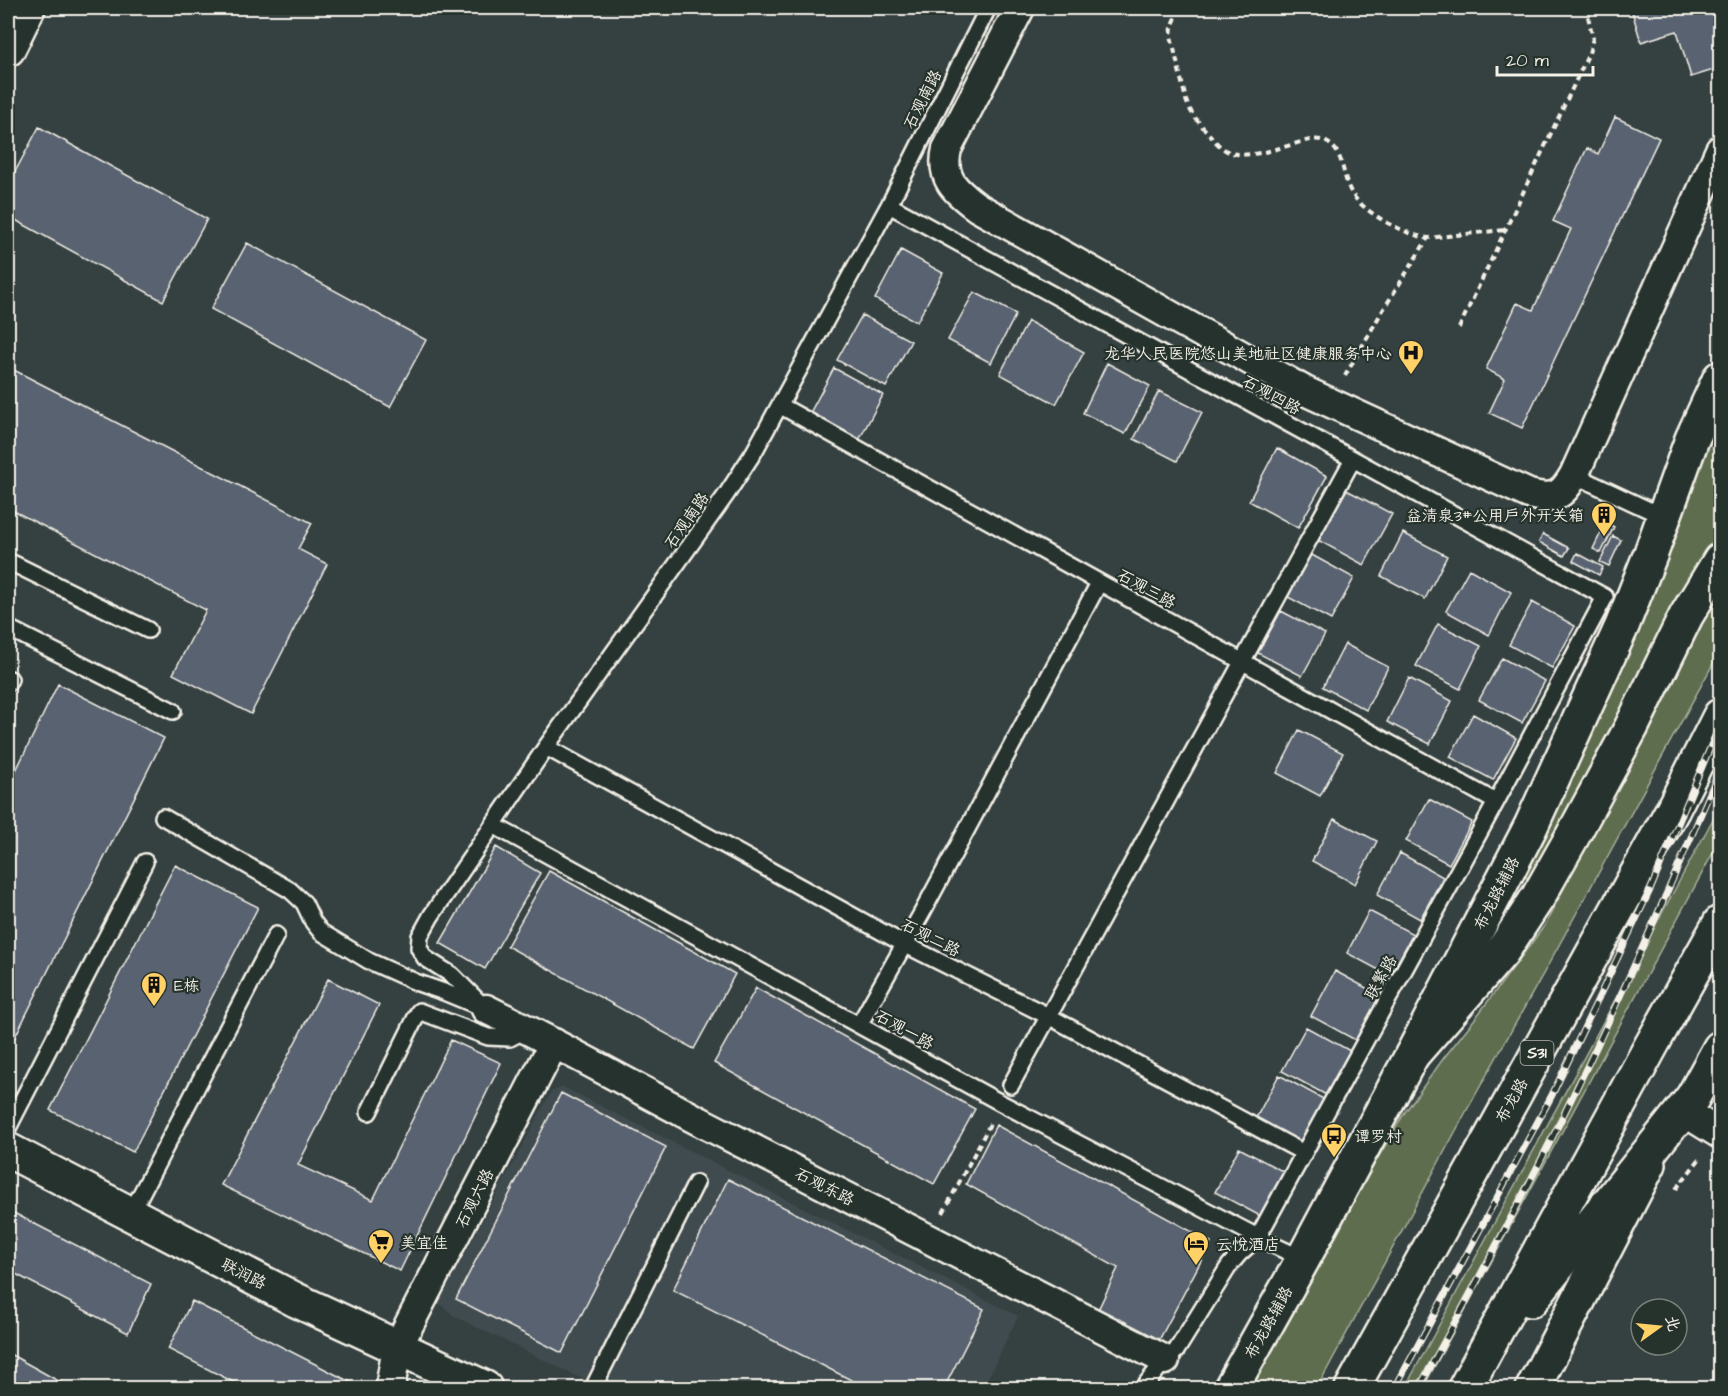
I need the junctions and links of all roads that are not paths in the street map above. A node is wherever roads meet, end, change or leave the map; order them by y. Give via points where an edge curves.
1 (28, 8) edge
2 (988, 8) edge
3 (1020, 8) edge
4 (8, 49) edge
5 (1720, 150) edge
6 (889, 205) junction
7 (1720, 378) edge
8 (781, 406) junction
9 (1353, 459) junction
10 (1574, 475) junction
11 (1664, 518) junction
12 (1720, 560) edge
13 (8, 561) edge
14 (1100, 583) junction
15 (1605, 597) joint
16 (8, 628) edge
17 (148, 630) dead end
18 (1243, 661) junction
19 (173, 711) dead end
20 (1720, 716) edge
21 (546, 747) junction
22 (1496, 802) junction
23 (163, 817) dead end
24 (493, 825) junction
25 (145, 862) dead end
26 (1720, 923) edge
27 (276, 935) dead end
28 (904, 944) junction
29 (486, 1009) junction
30 (1050, 1017) junction
31 (859, 1025) junction
32 (527, 1029) junction
33 (554, 1043) junction
34 (1720, 1048) edge
35 (1412, 1055) junction
36 (1011, 1085) dead end
37 (1688, 1104) junction
38 (369, 1112) dead end
39 (8, 1128) edge
40 (1720, 1134) edge
41 (8, 1150) edge
42 (1304, 1153) junction
43 (696, 1183) dead end
44 (130, 1215) junction
45 (1258, 1237) junction
46 (1303, 1259) junction
47 (398, 1348) junction
48 (1165, 1360) junction
49 (1471, 1379) edge
50 (390, 1389) edge
51 (484, 1389) edge
52 (593, 1389) edge
53 (1143, 1389) edge
54 (1231, 1389) edge
55 (1352, 1389) edge
56 (1533, 1389) edge

1 - 4 main road
2 - 6 lane, 石观南路
3 - 10 street via 947,149 946,175 966,199 1328,403 1529,494 1554,497 1565,490
5 - 10 street
6 - 8 lane, 石观南路
6 - 9 lane, 石观四路
7 - 11 main road, 布龙路辅路 via 1692,439
8 - 14 lane, 石观三路
8 - 21 lane, 石观南路 via 726,495
9 - 15 lane, 石观四路
9 - 18 lane
10 - 11 lane
11 - 35 main road, 布龙路辅路 via 1622,626 1531,826
12 - 35 main road via 1686,616 1631,728 1538,897 1502,952
13 - 17 lane
14 - 18 lane, 石观三路
14 - 28 lane
15 - 22 lane, 联繁路
16 - 19 lane
18 - 22 lane, 石观三路
18 - 30 lane
20 - 55 main road, 布龙路 / S31
21 - 24 lane, 石观南路
21 - 28 lane, 石观二路
22 - 42 lane, 联繁路
23 - 29 lane via 290,890 321,932 369,961
24 - 29 lane, 石观南路 via 431,916 420,936 419,948 425,958 452,975
24 - 31 lane, 石观一路
25 - 39 lane
26 - 49 main road
27 - 44 lane
28 - 30 lane, 石观二路
28 - 31 lane
29 - 32 street, 石观东路
30 - 36 lane
30 - 42 lane, 石观二路
31 - 45 lane, 石观一路
32 - 33 street, 石观东路
32 - 38 lane via 510,1038 488,1037 418,1011
33 - 47 street, 石观六路
33 - 48 street, 石观东路
34 - 37 main road
35 - 46 main road, 布龙路辅路
37 - 40 street
37 - 49 main road
37 - 56 main road via 1651,1160
41 - 44 main road, 联润路
42 - 45 lane, 联繁路
43 - 52 lane
44 - 47 main road, 联润路
45 - 46 lane, 石观一路
45 - 48 lane, 联繁路 via 1229,1266 1176,1351
46 - 54 main road, 布龙路辅路
47 - 50 street, 石观六路
47 - 51 main road, 联润路
48 - 53 lane, 联繁路

